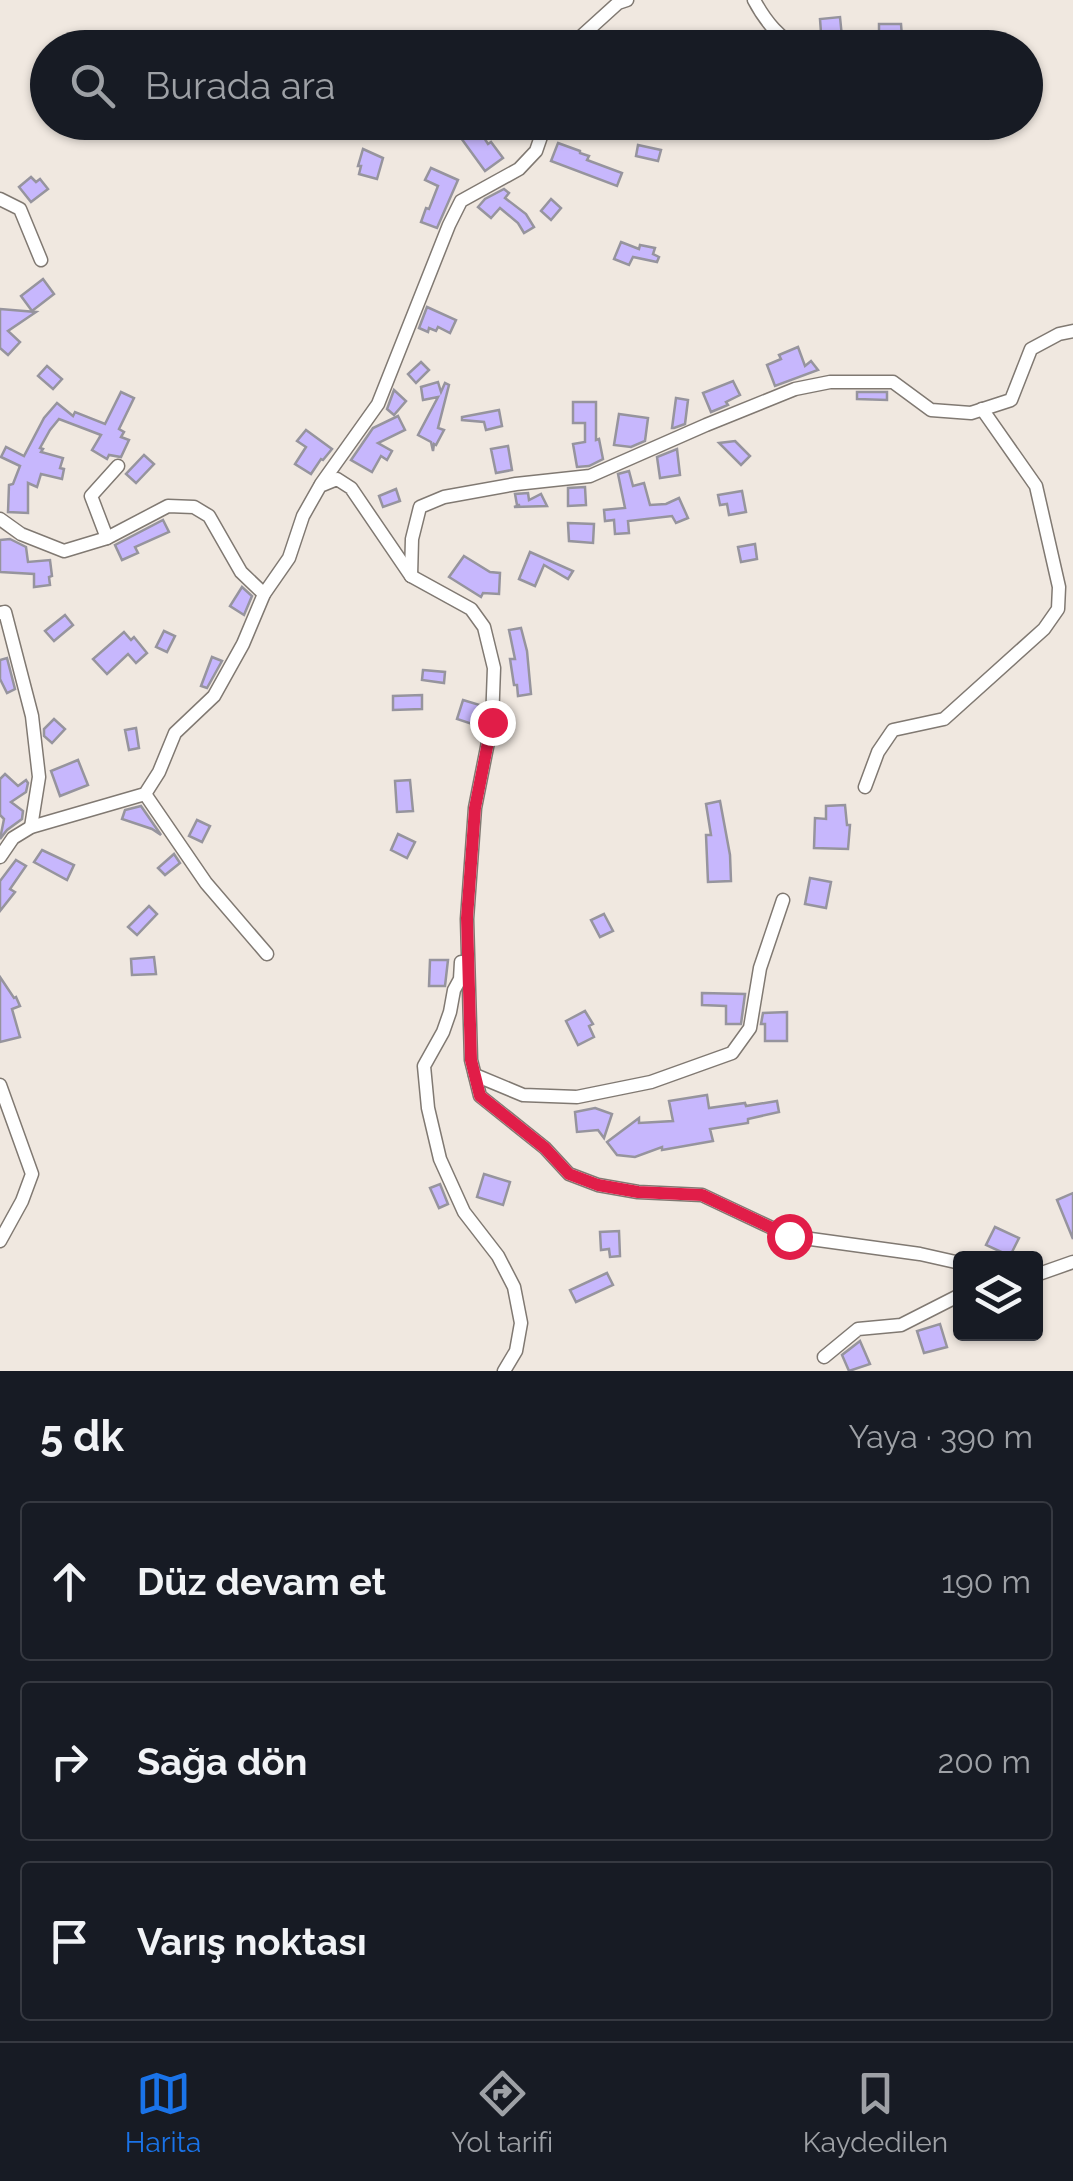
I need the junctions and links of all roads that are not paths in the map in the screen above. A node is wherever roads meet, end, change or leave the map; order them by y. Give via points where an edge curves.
1 (627, 0) edge
2 (754, 0) edge
3 (589, 30) edge
4 (777, 30) edge
5 (540, 140) edge
6 (0, 200) edge
7 (41, 260) dead end
8 (1073, 331) edge
9 (982, 409) junction
10 (118, 466) dead end
11 (320, 486) junction
12 (0, 520) edge
13 (107, 538) junction
14 (411, 576) junction
15 (264, 594) junction
16 (0, 613) edge
17 (865, 788) dead end
18 (146, 794) junction
19 (31, 827) junction
20 (0, 857) edge
21 (782, 900) dead end
22 (467, 920) junction
23 (266, 954) dead end
24 (475, 1075) junction
25 (0, 1085) edge
26 (0, 1240) edge
27 (953, 1261) edge
28 (1073, 1262) edge
29 (1043, 1273) edge
30 (953, 1299) edge
31 (824, 1357) dead end
32 (504, 1371) edge

1 - 3 street
2 - 4 street
5 - 11 street via 519,170 460,201 378,404
6 - 7 street via 20,209
8 - 9 street via 1031,349 1012,400
9 - 14 street via 932,410 893,382 830,382 795,390 590,476 420,507
9 - 17 street via 1036,486 1058,609 1044,630 944,719 893,730
10 - 13 street via 91,496
11 - 14 street via 338,480 351,488
11 - 15 street via 289,558
12 - 13 street via 64,552
13 - 15 street via 168,506 194,507 208,516 241,572
14 - 22 street via 471,609 484,627 494,668
15 - 18 street via 214,696 175,733
16 - 19 street via 6,612 32,716 38,777
18 - 19 street
18 - 23 street via 206,883
19 - 20 street
21 - 24 street via 750,1028 732,1054 651,1082 577,1097 523,1094
22 - 24 street
22 - 32 street via 460,979 424,1066 440,1159 464,1212 514,1287 521,1323
24 - 27 street via 480,1096 569,1174 638,1192 702,1195 789,1236
25 - 26 street via 32,1174
28 - 29 street
30 - 31 street via 901,1325 858,1329

